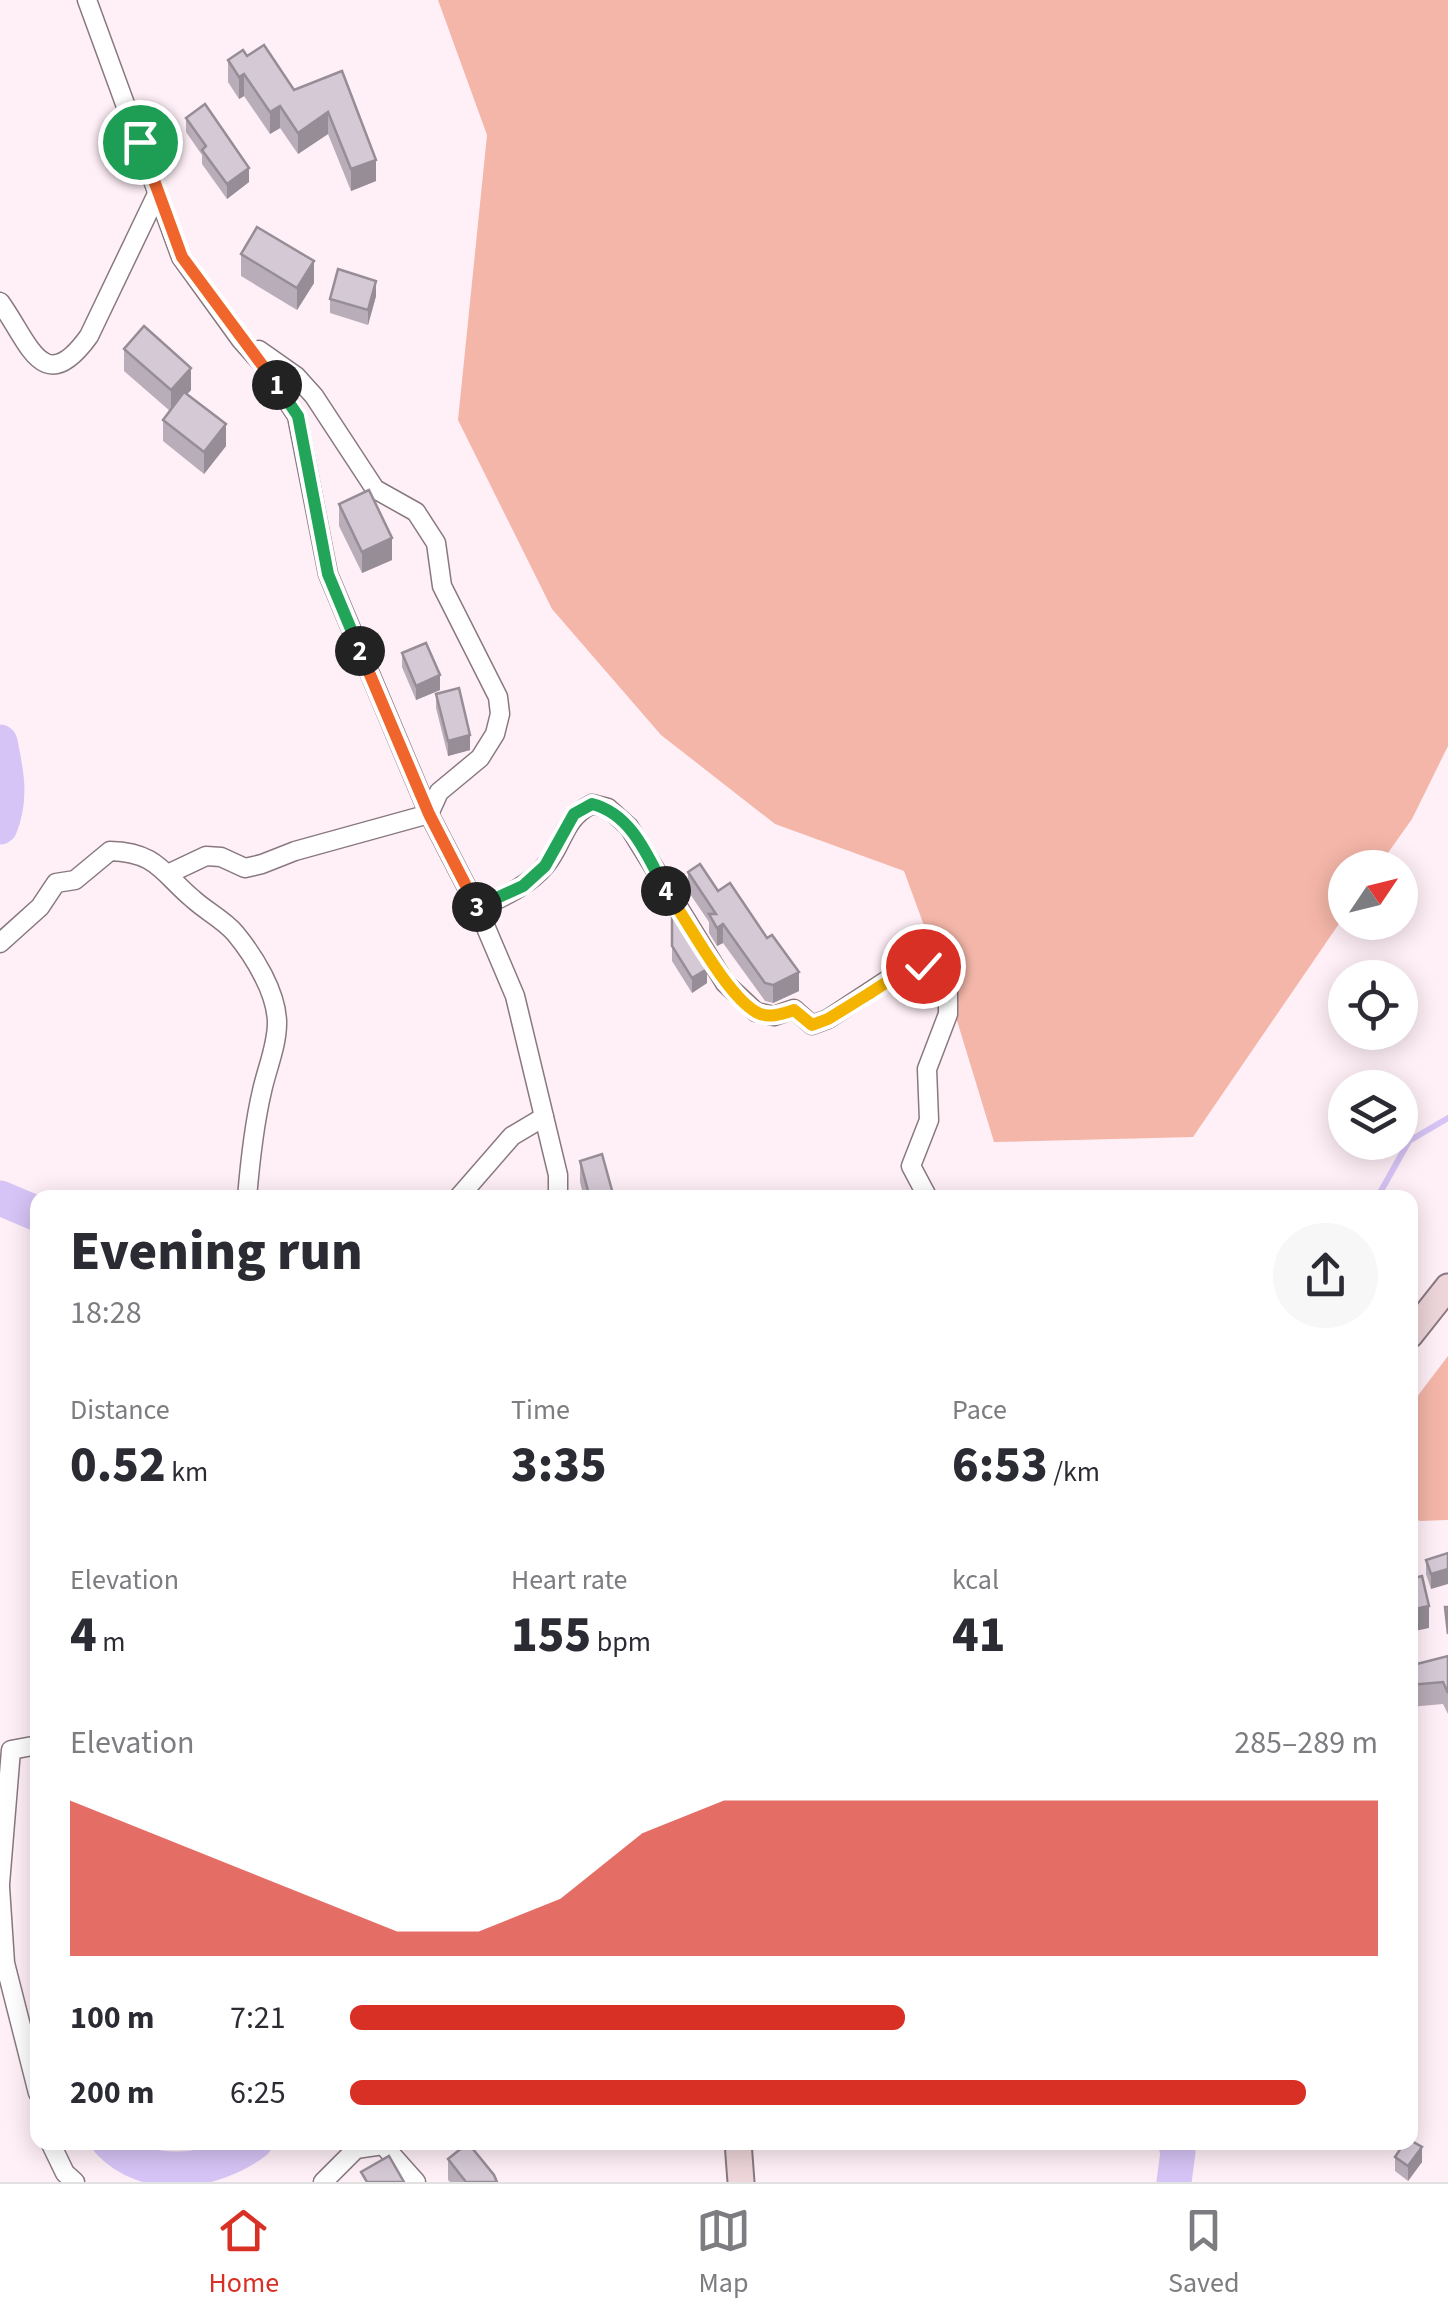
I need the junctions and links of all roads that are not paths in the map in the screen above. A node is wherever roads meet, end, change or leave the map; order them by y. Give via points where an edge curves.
1 (87, 0) edge
2 (157, 194) junction
3 (0, 302) edge
4 (241, 340) junction
5 (429, 814) junction
6 (170, 873) junction
7 (478, 910) junction
8 (0, 943) edge
9 (544, 1117) junction
10 (247, 1190) edge
11 (465, 1190) edge
12 (558, 1190) edge
13 (924, 1190) edge
14 (1448, 1287) edge
15 (1418, 1325) edge
16 (30, 1746) edge
17 (0, 1886) edge
18 (30, 2060) edge
19 (53, 2150) edge
20 (354, 2150) edge
21 (388, 2150) edge
22 (739, 2150) edge
23 (75, 2182) edge
24 (324, 2182) edge
25 (416, 2182) edge
26 (741, 2182) edge

1 - 2 street
2 - 3 street via 89,336 60,366 35,356
2 - 4 street via 182,257
4 - 5 street via 298,416 328,574
4 - 5 street via 314,396 374,489 416,512 436,543 442,586 498,697 495,734 480,758 439,792
5 - 6 street via 262,864 244,868 206,856
5 - 7 street
6 - 8 street via 126,851 110,851 75,880 56,883
6 - 10 street via 233,931 273,999 274,1048
7 - 9 street via 515,996
7 - 13 street via 545,866 574,814 592,804 608,808 629,827 725,982 756,1012 794,1010 812,1025 904,969 923,966 948,992 948,1014 928,1069 929,1120 912,1166
9 - 11 street via 512,1136
9 - 12 street
14 - 15 street
16 - 17 street via 11,1750
17 - 18 street via 6,1963
19 - 23 street
20 - 24 street
21 - 25 street
22 - 26 street

